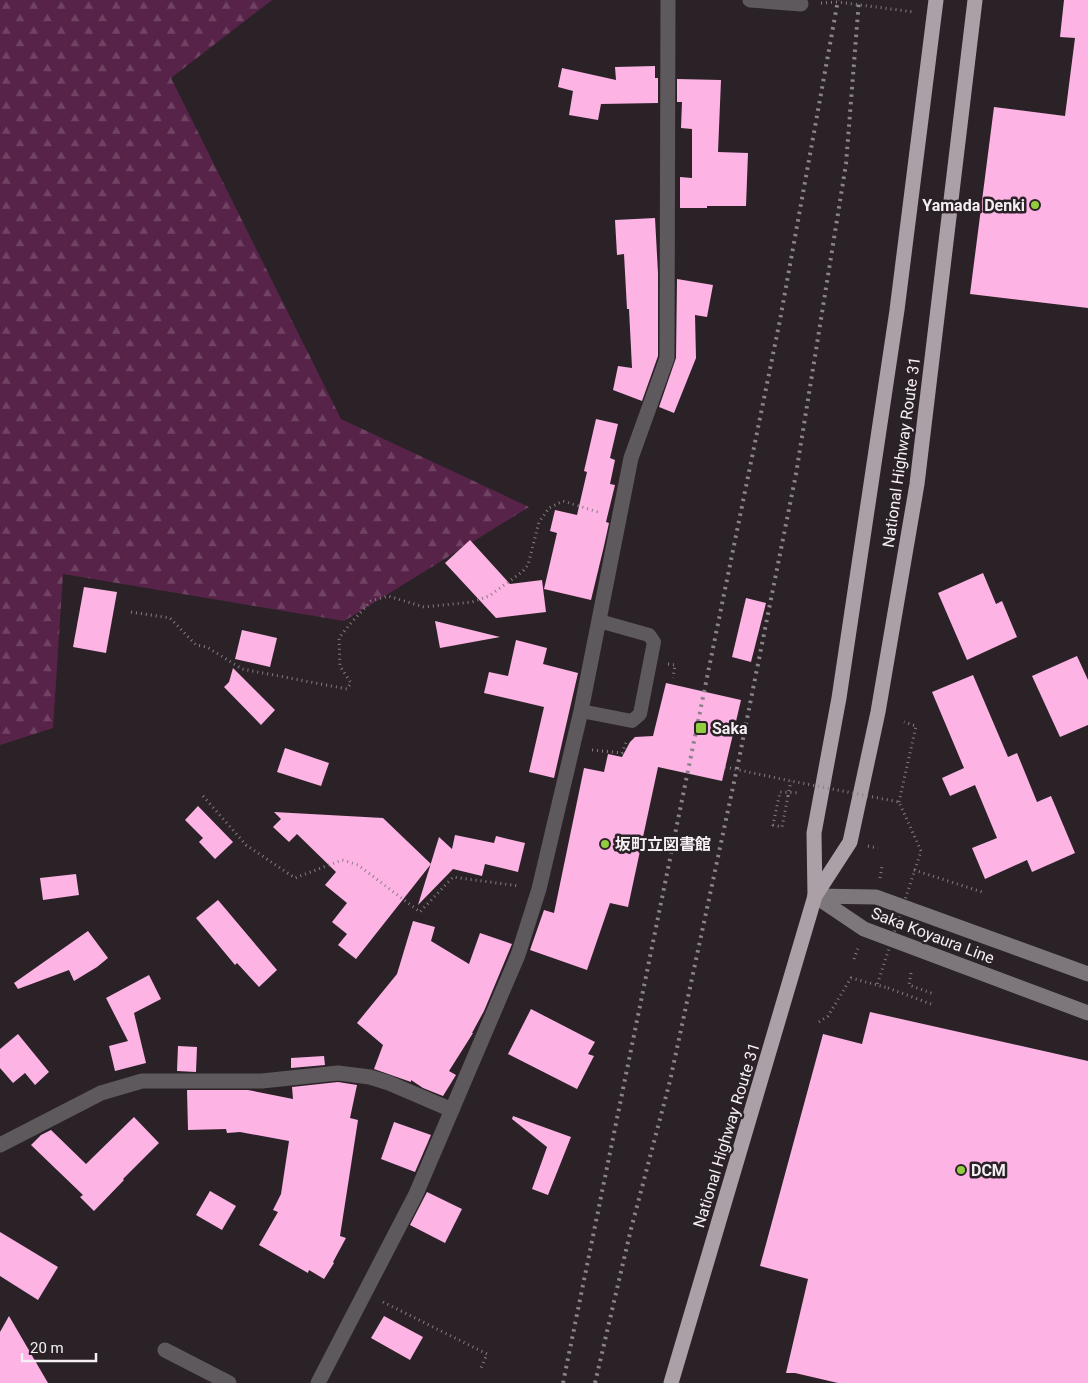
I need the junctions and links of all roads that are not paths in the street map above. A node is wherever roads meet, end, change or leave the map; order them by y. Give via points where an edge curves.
1 (668, 0) edge
2 (750, 0) edge
3 (975, 0) edge
4 (801, 4) road end
5 (935, 7) edge
6 (599, 621) junction
7 (581, 711) junction
8 (815, 896) junction
9 (1088, 974) edge
10 (1088, 1014) edge
11 (452, 1110) junction
12 (0, 1145) edge
13 (165, 1350) dead end
14 (229, 1383) edge
15 (318, 1383) edge
16 (671, 1383) edge

1 - 6 street via 667,358 631,458
2 - 4 street
3 - 8 highway, National Highway Route 31 via 917,484 878,712 850,842
5 - 8 highway, National Highway Route 31 via 896,319 839,698 814,833
6 - 7 street
6 - 7 lane via 649,635 654,642 640,714 632,721
7 - 11 street via 540,889 518,955
8 - 9 main road, Saka Koyaura Line via 876,897
8 - 10 main road, Saka Koyaura Line via 864,928
8 - 16 highway, National Highway Route 31
11 - 12 street via 389,1083 338,1073 262,1081 142,1081 101,1093
11 - 15 street via 416,1194
13 - 14 street

